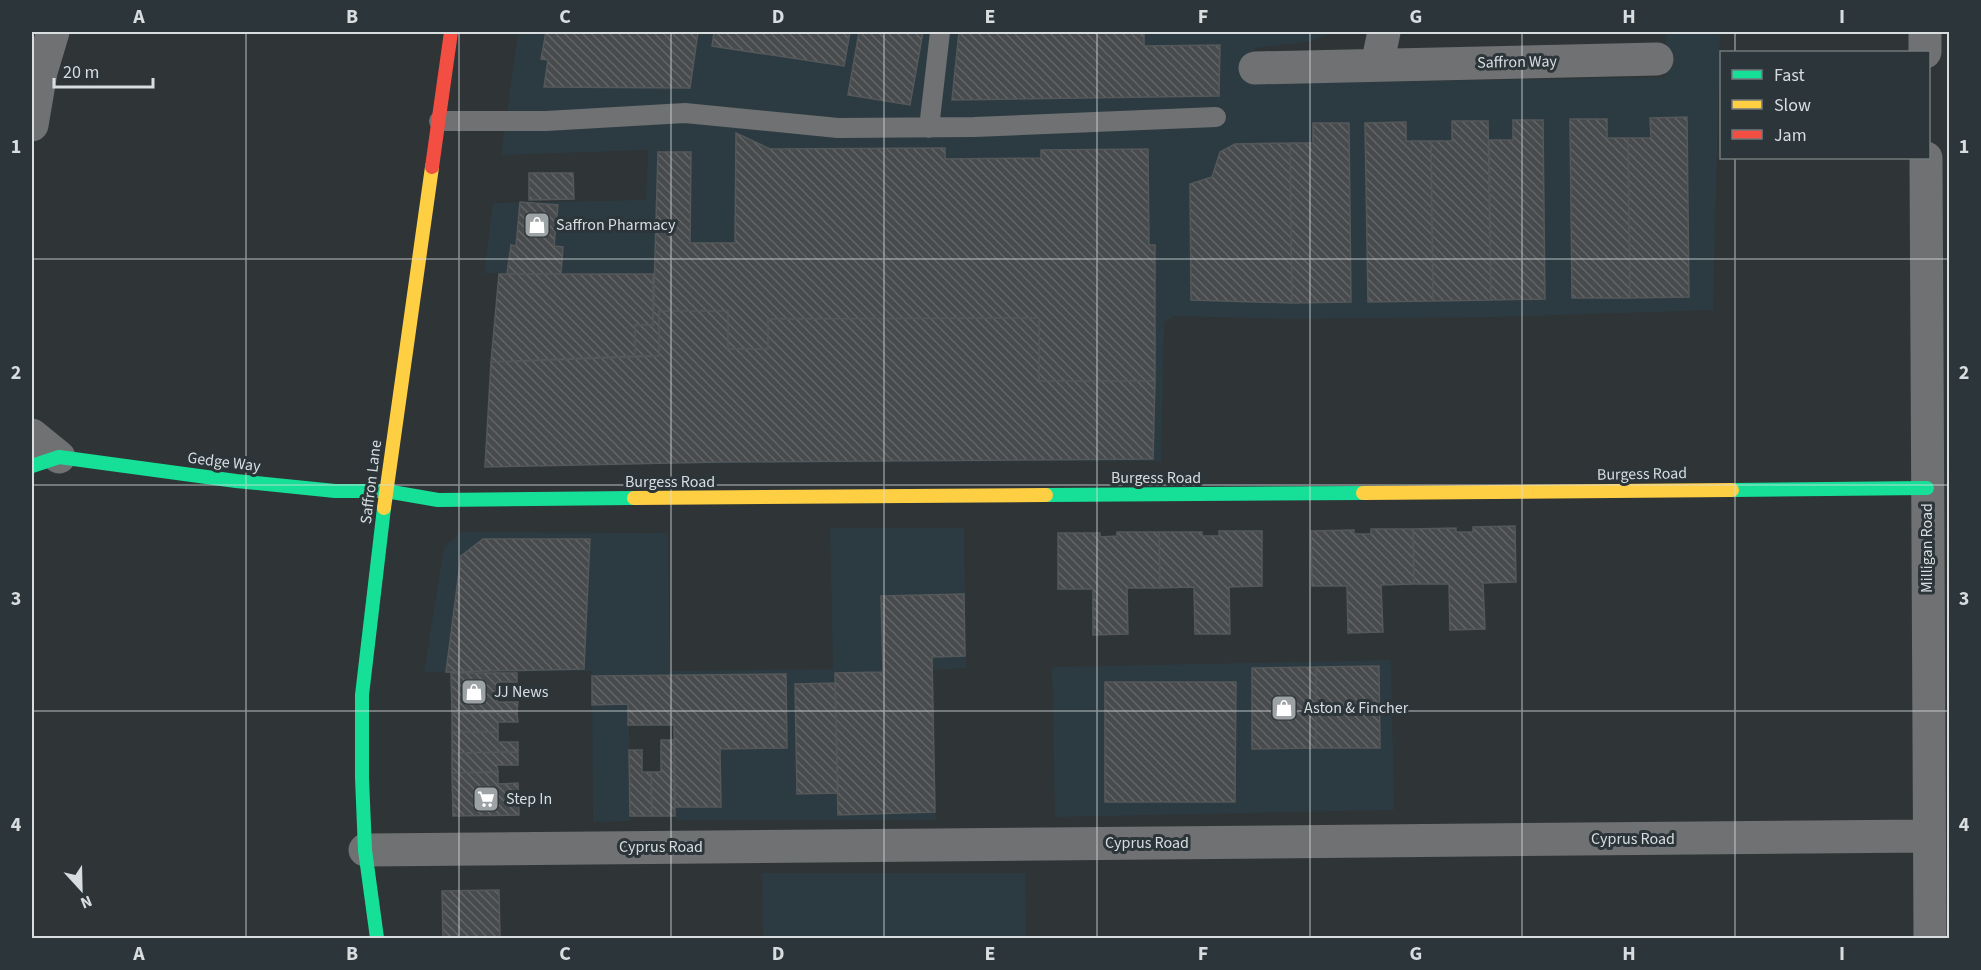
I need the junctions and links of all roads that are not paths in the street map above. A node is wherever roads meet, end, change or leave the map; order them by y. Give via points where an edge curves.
1 (53, 32) edge
2 (451, 32) edge
3 (940, 32) edge
4 (1384, 32) edge
5 (1925, 32) edge
6 (1925, 51) edge
7 (1657, 59) dead end
8 (1377, 65) junction
9 (1255, 68) dead end
10 (1216, 117) dead end
11 (439, 121) junction
12 (32, 126) edge
13 (928, 128) junction
14 (1926, 159) edge
15 (32, 435) edge
16 (45, 462) edge
17 (1927, 488) junction
18 (386, 491) junction
19 (1928, 836) junction
20 (365, 850) junction
21 (377, 939) edge
22 (1930, 939) edge

1 - 12 street
2 - 11 street, Saffron Lane
3 - 13 lane
4 - 8 street
5 - 6 street
7 - 8 street, Saffron Way
8 - 9 street, Saffron Way
10 - 13 lane
11 - 13 lane via 546,121 686,113 838,128
11 - 18 street, Saffron Lane
14 - 17 street, Milligan Road
15 - 16 street
16 - 18 street, Gedge Way via 335,491
17 - 18 street, Burgess Road via 438,500
17 - 19 street, Milligan Road
18 - 20 street, Saffron Lane via 362,695
19 - 20 street, Cyprus Road
19 - 22 street, Milligan Road
20 - 21 street, Saffron Lane

